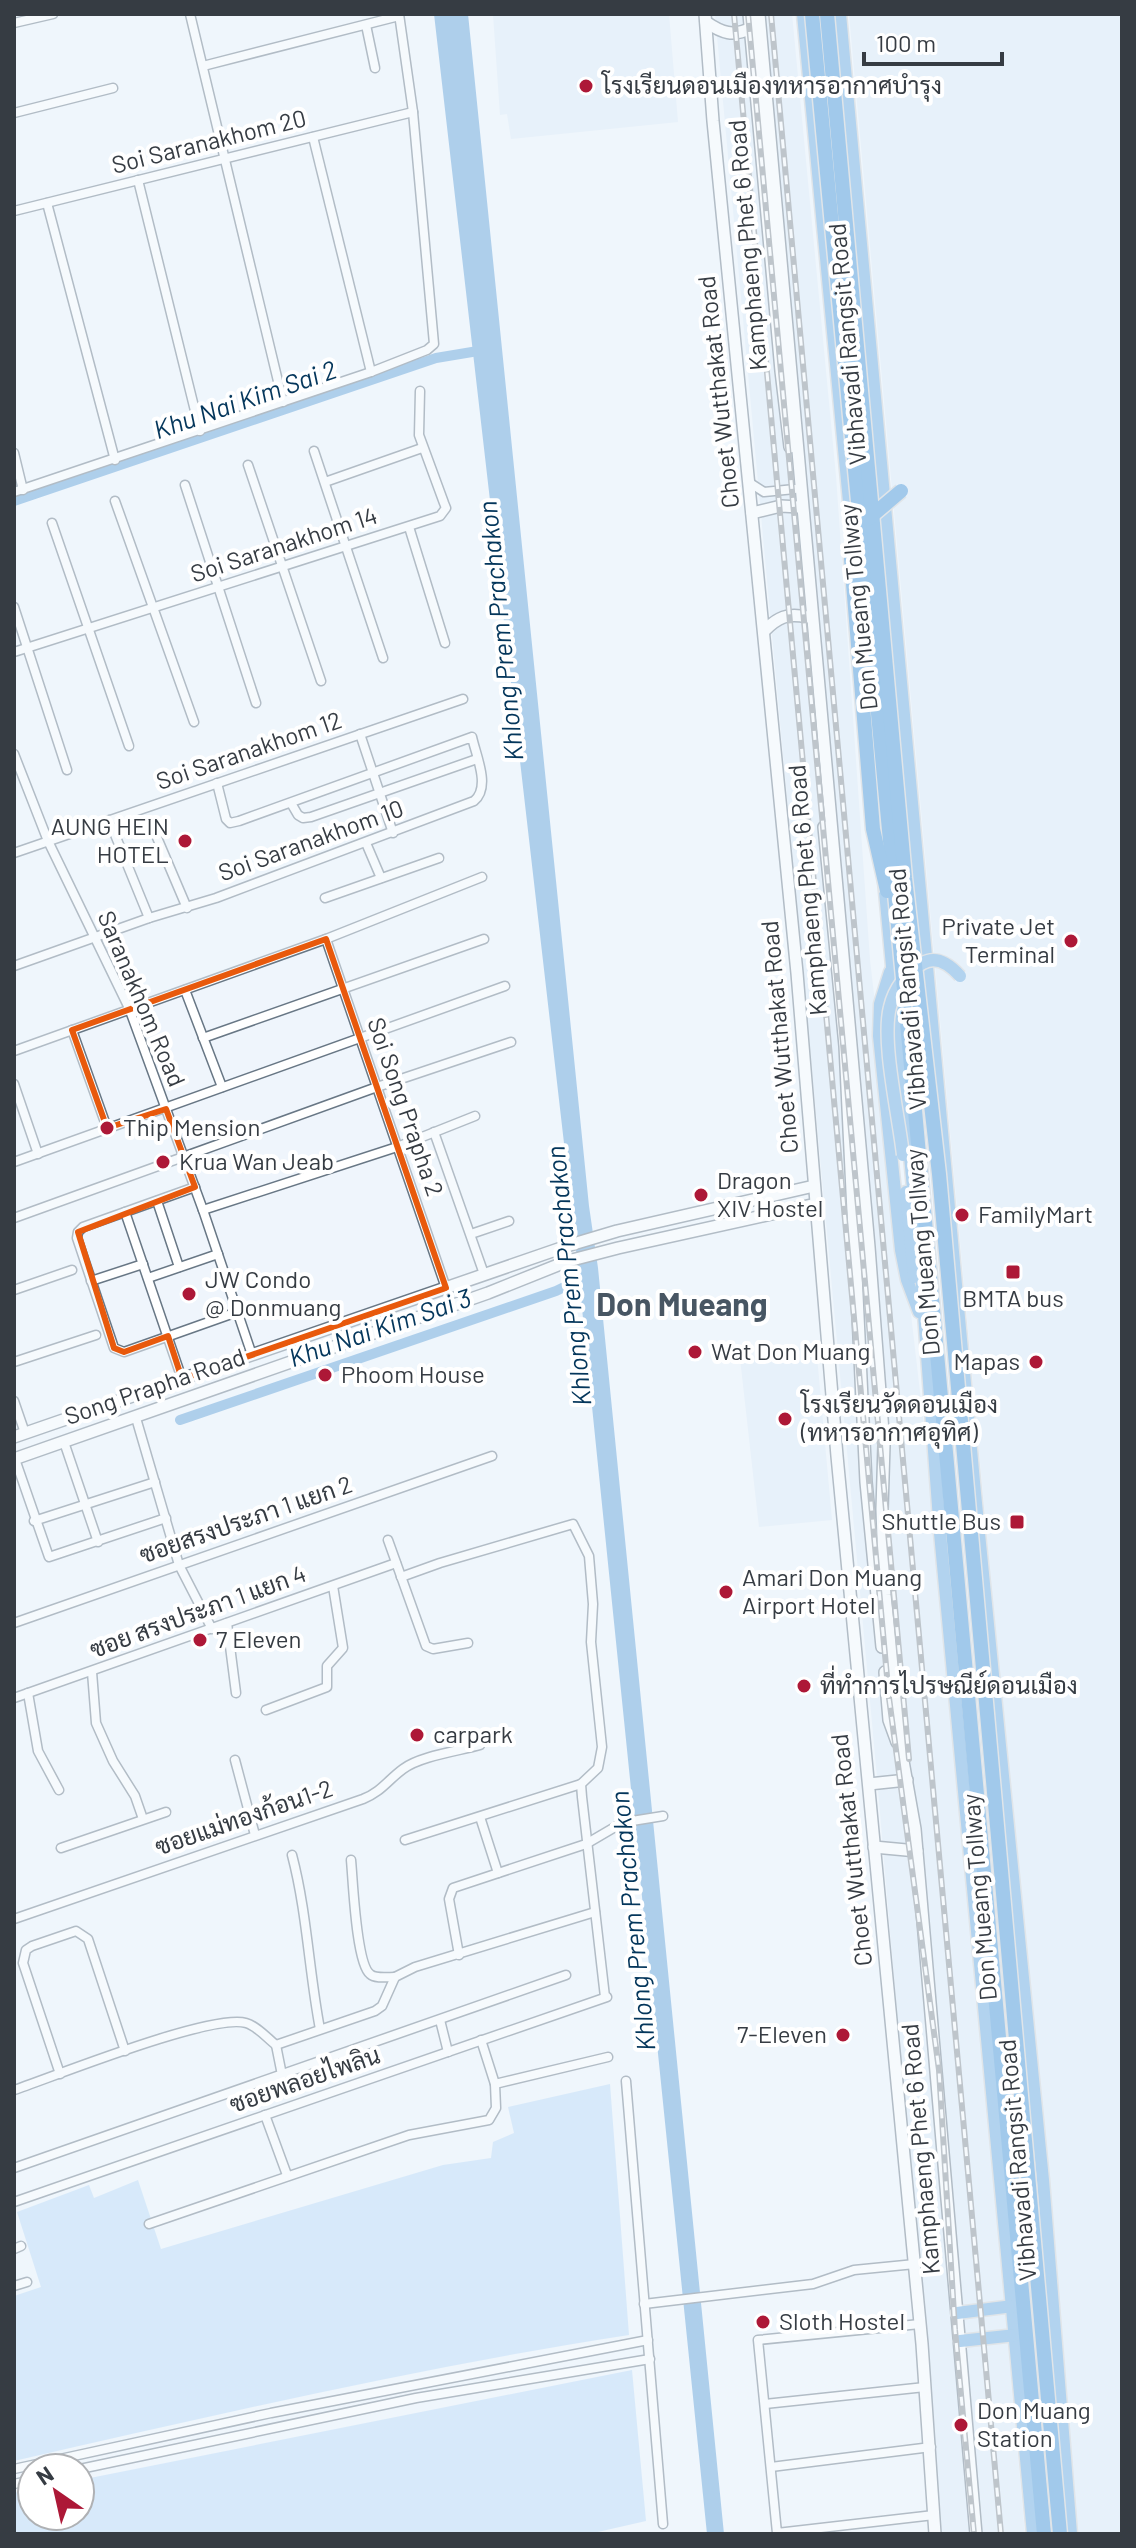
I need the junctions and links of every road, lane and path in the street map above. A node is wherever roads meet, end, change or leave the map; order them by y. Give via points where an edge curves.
1 (53, 14) edge
2 (190, 14) edge
3 (749, 14) edge
4 (759, 14) edge
5 (803, 14) edge
6 (812, 14) edge
7 (827, 14) edge
8 (840, 14) edge
9 (399, 15) edge
10 (706, 18) edge
11 (14, 23) edge
12 (366, 25) junction
13 (751, 28) junction
14 (203, 66) junction
15 (375, 68) dead end
16 (113, 88) dead end
17 (413, 112) junction
18 (14, 113) edge
19 (313, 137) junction
20 (225, 159) junction
21 (138, 180) junction
22 (47, 203) junction
23 (14, 211) edge
24 (371, 372) junction
25 (420, 391) dead end
26 (283, 402) junction
27 (200, 431) junction
28 (422, 448) junction
29 (314, 451) dead end
30 (14, 453) edge
31 (115, 460) junction
32 (248, 465) dead end
33 (325, 482) junction
34 (750, 483) junction
35 (185, 485) dead end
36 (795, 489) junction
37 (18, 491) edge
38 (901, 491) dead end
39 (115, 501) dead end
40 (799, 507) junction
41 (752, 513) junction
42 (52, 523) dead end
43 (409, 527) junction
44 (344, 548) junction
45 (281, 568) junction
46 (217, 588) junction
47 (14, 607) edge
48 (153, 608) junction
49 (807, 617) junction
50 (90, 628) junction
51 (764, 631) junction
52 (445, 643) dead end
53 (28, 648) junction
54 (14, 652) edge
55 (383, 658) dead end
56 (321, 681) dead end
57 (463, 699) dead end
58 (256, 703) dead end
59 (194, 722) dead end
60 (360, 734) junction
61 (129, 746) dead end
62 (14, 754) edge
63 (477, 759) junction
64 (67, 770) dead end
65 (373, 774) junction
66 (217, 783) junction
67 (379, 794) junction
68 (291, 803) junction
69 (109, 820) junction
70 (150, 821) dead end
71 (393, 833) junction
72 (48, 841) junction
73 (366, 843) junction
74 (14, 853) edge
75 (439, 858) dead end
76 (482, 877) dead end
77 (381, 878) junction
78 (325, 898) dead end
79 (187, 908) junction
80 (149, 918) junction
81 (897, 930) junction
82 (95, 937) junction
83 (326, 939) junction
84 (484, 939) dead end
85 (892, 965) junction
86 (14, 966) edge
87 (960, 976) dead end
88 (505, 986) dead end
89 (343, 989) junction
90 (185, 990) junction
91 (129, 1008) junction
92 (72, 1030) junction
93 (360, 1037) junction
94 (203, 1038) junction
95 (511, 1042) dead end
96 (845, 1046) junction
97 (14, 1051) edge
98 (853, 1057) junction
99 (14, 1084) edge
100 (222, 1087) junction
101 (377, 1087) junction
102 (166, 1109) junction
103 (475, 1116) dead end
104 (107, 1128) junction
105 (434, 1132) junction
106 (397, 1147) junction
107 (38, 1154) junction
108 (184, 1158) junction
109 (14, 1162) edge
110 (814, 1186) junction
111 (195, 1187) junction
112 (157, 1201) junction
113 (816, 1204) junction
114 (203, 1210) junction
115 (125, 1212) junction
116 (14, 1218) edge
117 (509, 1221) dead end
118 (471, 1234) junction
119 (218, 1254) junction
120 (143, 1264) junction
121 (179, 1267) junction
122 (72, 1270) dead end
123 (484, 1274) junction
124 (148, 1278) junction
125 (91, 1281) junction
126 (446, 1288) junction
127 (14, 1290) edge
128 (922, 1311) junction
129 (237, 1312) junction
130 (924, 1326) junction
131 (96, 1335) dead end
132 (168, 1336) junction
133 (252, 1355) junction
134 (14, 1362) edge
135 (182, 1379) junction
136 (14, 1401) edge
137 (136, 1418) junction
138 (19, 1435) edge
139 (64, 1442) junction
140 (492, 1456) dead end
141 (14, 1459) edge
142 (155, 1482) junction
143 (85, 1505) junction
144 (166, 1518) junction
145 (34, 1521) junction
146 (388, 1540) dead end
147 (98, 1542) junction
148 (396, 1563) junction
149 (179, 1565) junction
150 (401, 1577) junction
151 (333, 1586) junction
152 (14, 1623) edge
153 (227, 1623) junction
154 (212, 1629) junction
155 (468, 1643) dead end
156 (92, 1672) junction
157 (28, 1693) junction
158 (236, 1693) dead end
159 (14, 1698) edge
160 (266, 1710) dead end
161 (480, 1745) dead end
162 (235, 1760) dead end
163 (903, 1761) junction
164 (907, 1780) junction
165 (581, 1784) junction
166 (869, 1784) junction
167 (59, 1790) dead end
168 (166, 1812) dead end
169 (659, 1816) dead end
170 (480, 1817) junction
171 (143, 1819) junction
172 (255, 1835) junction
173 (405, 1840) dead end
174 (586, 1844) junction
175 (874, 1847) junction
176 (61, 1848) dead end
177 (917, 1851) junction
178 (292, 1855) dead end
179 (351, 1860) dead end
180 (498, 1873) junction
181 (14, 1907) edge
182 (595, 1912) junction
183 (16, 1918) edge
184 (459, 1955) junction
185 (566, 1975) dead end
186 (395, 1977) junction
187 (440, 2020) junction
188 (320, 2029) junction
189 (481, 2040) junction
190 (276, 2045) junction
191 (125, 2051) junction
192 (448, 2052) junction
193 (608, 2057) dead end
194 (60, 2074) junction
195 (282, 2075) junction
196 (626, 2081) dead end
197 (495, 2084) junction
198 (14, 2090) edge
199 (265, 2115) junction
200 (14, 2168) edge
201 (287, 2175) junction
202 (14, 2202) edge
203 (149, 2224) dead end
204 (915, 2264) junction
205 (27, 2282) dead end
206 (14, 2286) edge
207 (644, 2304) junction
208 (1013, 2306) junction
209 (957, 2313) junction
210 (920, 2324) junction
211 (1016, 2335) junction
212 (648, 2340) junction
213 (960, 2341) junction
214 (650, 2359) junction
215 (443, 2378) junction
216 (925, 2387) junction
217 (446, 2393) junction
218 (765, 2404) junction
219 (211, 2426) junction
220 (214, 2440) junction
221 (931, 2447) junction
222 (96, 2466) edge
223 (771, 2467) junction
224 (14, 2469) edge
225 (934, 2515) junction
226 (663, 2524) dead end
227 (777, 2534) edge
228 (935, 2534) edge
229 (976, 2534) edge
230 (1033, 2534) edge
231 (1044, 2534) edge
232 (1060, 2534) edge
233 (1071, 2534) edge

1 - 11 street
2 - 14 street
3 - 13 main road, Kamphaeng Phet 6 Road
4 - 98 main road, Kamphaeng Phet 6 Road
5 - 85 highway, Vibhavadi Rangsit Road
6 - 81 highway, Don Mueang Tollway, bridge
7 - 232 highway, Don Mueang Tollway, bridge via 905,878 939,1174
8 - 233 highway, Vibhavadi Rangsit Road via 1042,2166
9 - 12 street
9 - 17 street
10 - 13 main road via 728,34
10 - 34 main road, Choet Wutthakat Road
12 - 14 street
12 - 15 street
13 - 36 main road, Kamphaeng Phet 6 Road
14 - 20 street
16 - 18 street
17 - 19 street, Soi Saranakhom 20
17 - 24 street via 434,344
19 - 20 street, Soi Saranakhom 20
19 - 24 street
20 - 21 street, Soi Saranakhom 20
20 - 26 street
21 - 22 street, Soi Saranakhom 20
21 - 27 street
22 - 23 street, Soi Saranakhom 20
22 - 31 street
24 - 26 street
25 - 28 street, Soi Saranakhom 14 via 417,422
26 - 27 street
27 - 31 street
28 - 33 street
28 - 43 street, Soi Saranakhom 14 via 446,508 440,516
29 - 33 street
30 - 37 street
31 - 37 street
32 - 45 street
33 - 44 street
34 - 36 street via 764,492
34 - 41 main road, Choet Wutthakat Road
35 - 46 street
36 - 40 main road, Kamphaeng Phet 6 Road
38 - 81 highway, bridge via 865,521 855,536 851,559 873,829
39 - 48 street
40 - 41 main road
40 - 49 main road, Kamphaeng Phet 6 Road
41 - 51 main road, Choet Wutthakat Road
42 - 50 street
43 - 44 street, Soi Saranakhom 14
43 - 52 street
44 - 45 street, Soi Saranakhom 14
44 - 55 street
45 - 46 street, Soi Saranakhom 14
45 - 56 street
46 - 48 street, Soi Saranakhom 14
46 - 58 street
47 - 53 street
48 - 50 street, Soi Saranakhom 14
48 - 59 street
49 - 51 main road via 786,615
49 - 96 main road, Kamphaeng Phet 6 Road
50 - 53 street, Soi Saranakhom 14
50 - 61 street
51 - 110 main road, Choet Wutthakat Road
53 - 54 street, Soi Saranakhom 14
53 - 64 street
57 - 60 street, Soi Saranakhom 12
60 - 65 street
60 - 66 street, Soi Saranakhom 12
62 - 72 street, Saranakhom Road
63 - 65 street, Soi Saranakhom 10 via 472,737
63 - 67 street
63 - 71 street, Soi Saranakhom 10 via 484,787 480,796
65 - 67 street
65 - 68 street
66 - 68 street via 230,823
66 - 69 street, Soi Saranakhom 12
67 - 68 street via 303,818
67 - 71 street
69 - 72 street, Soi Saranakhom 12
69 - 80 street
70 - 79 street
71 - 73 street, Soi Saranakhom 10
72 - 74 street, Soi Saranakhom 12
72 - 82 street, Saranakhom Road
73 - 77 street
73 - 79 street, Soi Saranakhom 10
75 - 77 street
76 - 83 street
77 - 78 street
79 - 80 street, Soi Saranakhom 10
80 - 82 street, Soi Saranakhom 10
81 - 231 highway, Don Mueang Tollway, bridge
82 - 86 street, Soi Saranakhom 10
82 - 91 street, Saranakhom Road
83 - 89 street, Soi Song Prapha 2
83 - 90 street
84 - 89 street
85 - 128 highway, Vibhavadi Rangsit Road
85 - 130 highway via 880,1004 879,1036 901,1250
87 - 128 highway, bridge via 945,963 928,960 903,980 889,1008 913,1274
88 - 93 street
89 - 93 street, Soi Song Prapha 2
89 - 94 street
90 - 91 street
90 - 94 street
91 - 92 street
91 - 102 street, Saranakhom Road
92 - 97 street
92 - 104 street
93 - 100 street
93 - 101 street, Soi Song Prapha 2
94 - 100 street
95 - 101 street
96 - 98 main road
96 - 163 main road, Kamphaeng Phet 6 Road via 866,1482 889,1720
98 - 163 main road, Kamphaeng Phet 6 Road via 884,1445 885,1595
99 - 107 street
100 - 102 street
101 - 106 street, Soi Song Prapha 2
101 - 108 street
102 - 104 street
102 - 108 street, Saranakhom Road
103 - 105 street
104 - 107 street
105 - 106 street
105 - 118 street
106 - 114 street
106 - 126 street, Soi Song Prapha 2
107 - 109 street
108 - 111 street, Saranakhom Road
108 - 116 street
110 - 113 main road, Choet Wutthakat Road
110 - 123 main road, Song Prapha Road via 617,1231
111 - 112 street
111 - 114 street, Saranakhom Road
112 - 115 street
112 - 121 street
113 - 137 main road, Song Prapha Road via 568,1261
113 - 166 main road, Choet Wutthakat Road
114 - 119 street, Saranakhom Road
115 - 120 street
115 - 125 street via 78,1232
117 - 118 street
118 - 123 street
119 - 121 street
119 - 129 street, Saranakhom Road
120 - 124 street
120 - 125 street
121 - 124 street
122 - 127 street
123 - 126 main road, Song Prapha Road
124 - 132 street
125 - 132 street via 118,1351
126 - 133 main road, Song Prapha Road
128 - 130 highway, Vibhavadi Rangsit Road
129 - 132 street
129 - 133 street, Saranakhom Road
130 - 208 highway, Vibhavadi Rangsit Road
131 - 134 street
132 - 135 street
133 - 135 main road, Song Prapha Road
135 - 138 main road, Song Prapha Road
136 - 138 street
137 - 139 main road, Song Prapha Road
137 - 142 street
139 - 141 main road, Song Prapha Road
139 - 143 street
140 - 149 street, ซอยสรงประภา 1 แยก 2
141 - 145 street
142 - 143 street
142 - 144 street
143 - 145 street
143 - 147 street
144 - 147 street
144 - 149 street
145 - 147 street via 49,1557
146 - 148 street
148 - 150 street
148 - 151 street, ซอย สรงประภา 1 แยก 4
149 - 152 street, ซอยสรงประภา 1 แยก 2
149 - 154 street
150 - 155 street via 428,1648
150 - 165 street via 573,1524 589,1556 602,1747 598,1768
151 - 153 street, ซอย สรงประภา 1 แยก 4
151 - 160 street via 343,1648 327,1666 327,1687
153 - 154 street, ซอย สรงประภา 1 แยก 4
153 - 158 street
154 - 156 street, ซอย สรงประภา 1 แยก 4
156 - 157 street, ซอย สรงประภา 1 แยก 4
156 - 171 street via 96,1723
157 - 159 street, ซอย สรงประภา 1 แยก 4
157 - 167 street via 38,1751
161 - 172 street, ซอยแม่ทองก้อน1-2 via 413,1763 374,1794
162 - 172 street
163 - 164 main road, Kamphaeng Phet 6 Road
164 - 166 main road
164 - 177 main road, Kamphaeng Phet 6 Road
165 - 170 street
165 - 174 street
166 - 175 main road, Choet Wutthakat Road
168 - 171 street
169 - 174 street via 615,1827
170 - 173 street
170 - 180 street
171 - 176 street
172 - 183 street, ซอยแม่ทองก้อน1-2
174 - 180 street
174 - 182 street
175 - 177 main road
175 - 204 main road, Choet Wutthakat Road
177 - 209 main road, Kamphaeng Phet 6 Road
178 - 188 street
179 - 186 street via 358,1940 367,1970
180 - 184 street via 450,1892
181 - 183 street
182 - 184 street
182 - 189 street, ซอยพลอยไพลิน via 607,1996
184 - 186 street
185 - 187 street
186 - 188 street via 382,2006
187 - 192 street
187 - 195 street
188 - 190 street
189 - 192 street, ซอยพลอยไพลิน
189 - 197 street
190 - 191 street via 243,2022 186,2031
190 - 195 street
191 - 194 street
191 - 194 street via 83,1933 32,1946 23,1963
192 - 199 street, ซอยพลอยไพลิน
193 - 197 street
194 - 198 street
195 - 200 street
196 - 207 street
197 - 201 street via 496,2108 489,2120 409,2135
199 - 201 street
199 - 202 street, ซอยพลอยไพลิน
201 - 203 street
204 - 207 street via 854,2270 813,2284
204 - 210 main road, Choet Wutthakat Road
205 - 206 street
207 - 212 street
208 - 209 highway
208 - 211 highway, Vibhavadi Rangsit Road
209 - 213 main road, Kamphaeng Phet 6 Road
210 - 216 main road, Choet Wutthakat Road
210 - 218 street via 759,2338
211 - 213 highway
211 - 230 highway, Vibhavadi Rangsit Road
212 - 214 street
212 - 215 street
213 - 229 main road, Kamphaeng Phet 6 Road
214 - 217 street
214 - 226 street
215 - 217 street
215 - 219 street
216 - 218 street
216 - 221 main road, Choet Wutthakat Road
217 - 220 street
218 - 223 street
219 - 220 street
219 - 224 street
220 - 222 street
221 - 223 street
221 - 225 main road, Choet Wutthakat Road
223 - 227 street
225 - 227 street
225 - 228 main road, Choet Wutthakat Road

